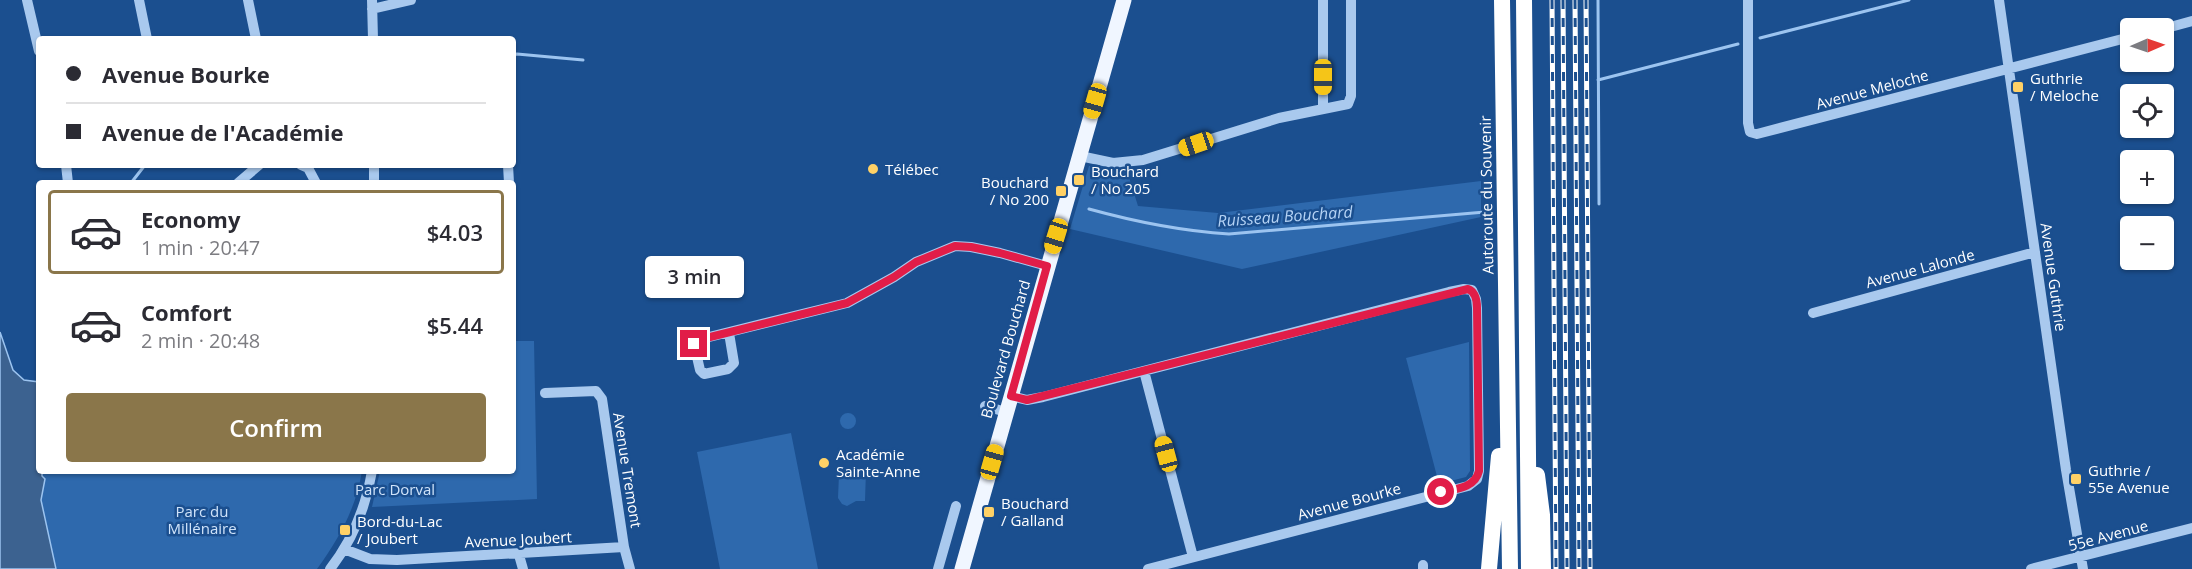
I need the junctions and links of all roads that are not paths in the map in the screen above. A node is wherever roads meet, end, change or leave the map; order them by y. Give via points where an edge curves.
1 (27, 0) edge
2 (139, 0) edge
3 (248, 0) edge
4 (411, 0) edge
5 (1124, 0) edge
6 (1323, 0) edge
7 (1351, 0) edge
8 (1502, 0) edge
9 (1524, 0) edge
10 (1748, 0) edge
11 (1999, 0) edge
12 (372, 4) edge
13 (2192, 21) edge
14 (2174, 26) edge
15 (146, 36) edge
16 (255, 36) edge
17 (373, 36) edge
18 (36, 38) edge
19 (2120, 40) edge
20 (2009, 69) junction
21 (1323, 108) junction
22 (1080, 156) junction
23 (256, 168) edge
24 (242, 180) edge
25 (2036, 252) junction
26 (1047, 266) junction
27 (1813, 313) dead end
28 (729, 333) junction
29 (1144, 371) junction
30 (1527, 387) junction
31 (545, 393) dead end
32 (1011, 396) junction
33 (1506, 398) junction
34 (985, 406) dead end
35 (1006, 412) junction
36 (371, 474) edge
37 (956, 506) dead end
38 (2192, 528) edge
39 (624, 547) junction
40 (344, 549) junction
41 (519, 555) junction
42 (1193, 557) junction
43 (2081, 557) junction
44 (330, 569) edge
45 (523, 569) edge
46 (630, 569) edge
47 (938, 569) edge
48 (962, 569) edge
49 (1148, 569) edge
50 (1489, 569) edge
51 (1510, 569) edge
52 (1529, 569) edge
53 (1543, 569) edge
54 (2031, 569) edge
55 (2083, 569) edge

1 - 18 street
2 - 15 street
3 - 16 street
4 - 12 street
5 - 22 main road, Boulevard Bouchard
6 - 21 street
7 - 21 street via 1351,99 1344,106
8 - 33 highway, Autoroute du Souvenir
9 - 30 highway
10 - 20 street, Avenue Meloche via 1749,132 1757,134
11 - 20 street, Avenue Guthrie
12 - 17 street
13 - 14 street
19 - 20 street, Avenue Meloche
20 - 25 street, Avenue Guthrie
21 - 22 street via 1143,160 1113,163
22 - 26 main road, Boulevard Bouchard
23 - 24 street
25 - 27 street, Avenue Lalonde
25 - 43 street, Avenue Guthrie
26 - 28 street via 955,246 916,262 847,303
26 - 32 main road, Boulevard Bouchard
28 - 28 street via 694,344 704,374 728,369 734,363
29 - 32 street via 1034,399
29 - 42 street
29 - 42 street, Avenue Bourke via 1449,292 1472,290 1476,299 1479,471 1474,482
30 - 52 highway
30 - 53 highway via 1542,515
31 - 39 street, Avenue Tremont via 587,390 596,391 602,399
32 - 35 main road, Boulevard Bouchard
33 - 50 highway
33 - 51 highway, Autoroute du Souvenir
34 - 35 street
35 - 48 main road, Boulevard Bouchard
36 - 40 street via 359,518
37 - 47 street
38 - 43 street, 55e Avenue
39 - 41 street, Avenue Joubert
39 - 46 street, Avenue Tremont
40 - 41 street, Avenue Joubert via 384,560
40 - 44 street
41 - 45 street
42 - 49 street, Avenue Bourke
43 - 54 street, 55e Avenue
43 - 55 street, Avenue Guthrie

